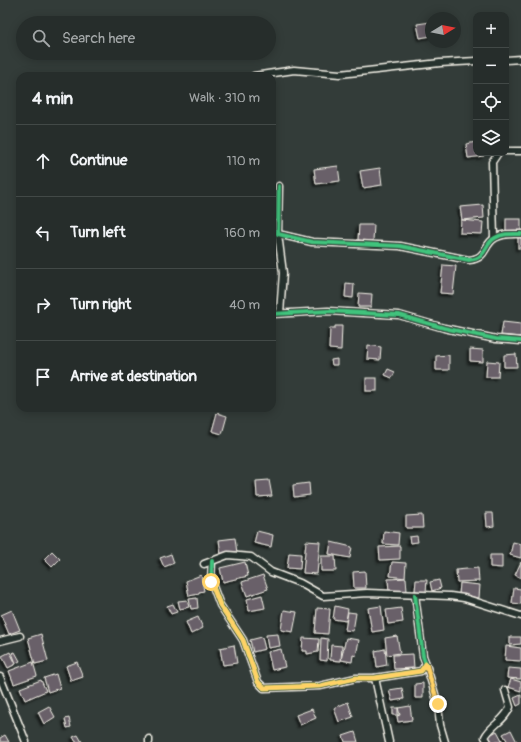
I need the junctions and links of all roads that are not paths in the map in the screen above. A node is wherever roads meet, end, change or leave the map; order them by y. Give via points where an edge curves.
1 (521, 59) edge
2 (509, 60) edge
3 (473, 61) edge
4 (276, 73) edge
5 (509, 151) edge
6 (521, 151) edge
7 (496, 156) edge
8 (278, 186) dead end
9 (278, 234) junction
10 (521, 234) edge
11 (494, 238) junction
12 (280, 313) junction
13 (276, 314) edge
14 (521, 341) edge
15 (212, 561) junction
16 (204, 564) dead end
17 (415, 595) junction
18 (521, 615) edge
19 (20, 636) dead end
20 (0, 641) edge
21 (426, 664) junction
22 (0, 677) edge
23 (375, 678) junction
24 (505, 690) dead end
25 (26, 742) edge
26 (389, 742) edge
27 (445, 742) edge
28 (488, 742) edge

1 - 2 street
3 - 4 street via 340,74 294,70
5 - 6 street
7 - 11 street via 492,162
8 - 9 street
9 - 11 street via 312,242 400,246 469,260 482,256
9 - 12 street via 282,273
10 - 11 street via 505,234
12 - 13 street
12 - 14 street via 328,311 399,315 444,328 496,339
15 - 16 street
15 - 17 street via 228,555 251,557 271,572 300,583 323,596 367,593
15 - 23 street via 211,582 220,605 243,640 258,682 264,688 320,686 356,678
17 - 18 street via 464,598
17 - 21 street
19 - 20 street
21 - 23 street via 421,671
21 - 27 street via 438,704
22 - 25 street
23 - 26 street
24 - 28 street via 510,707 500,722 488,731 485,737

